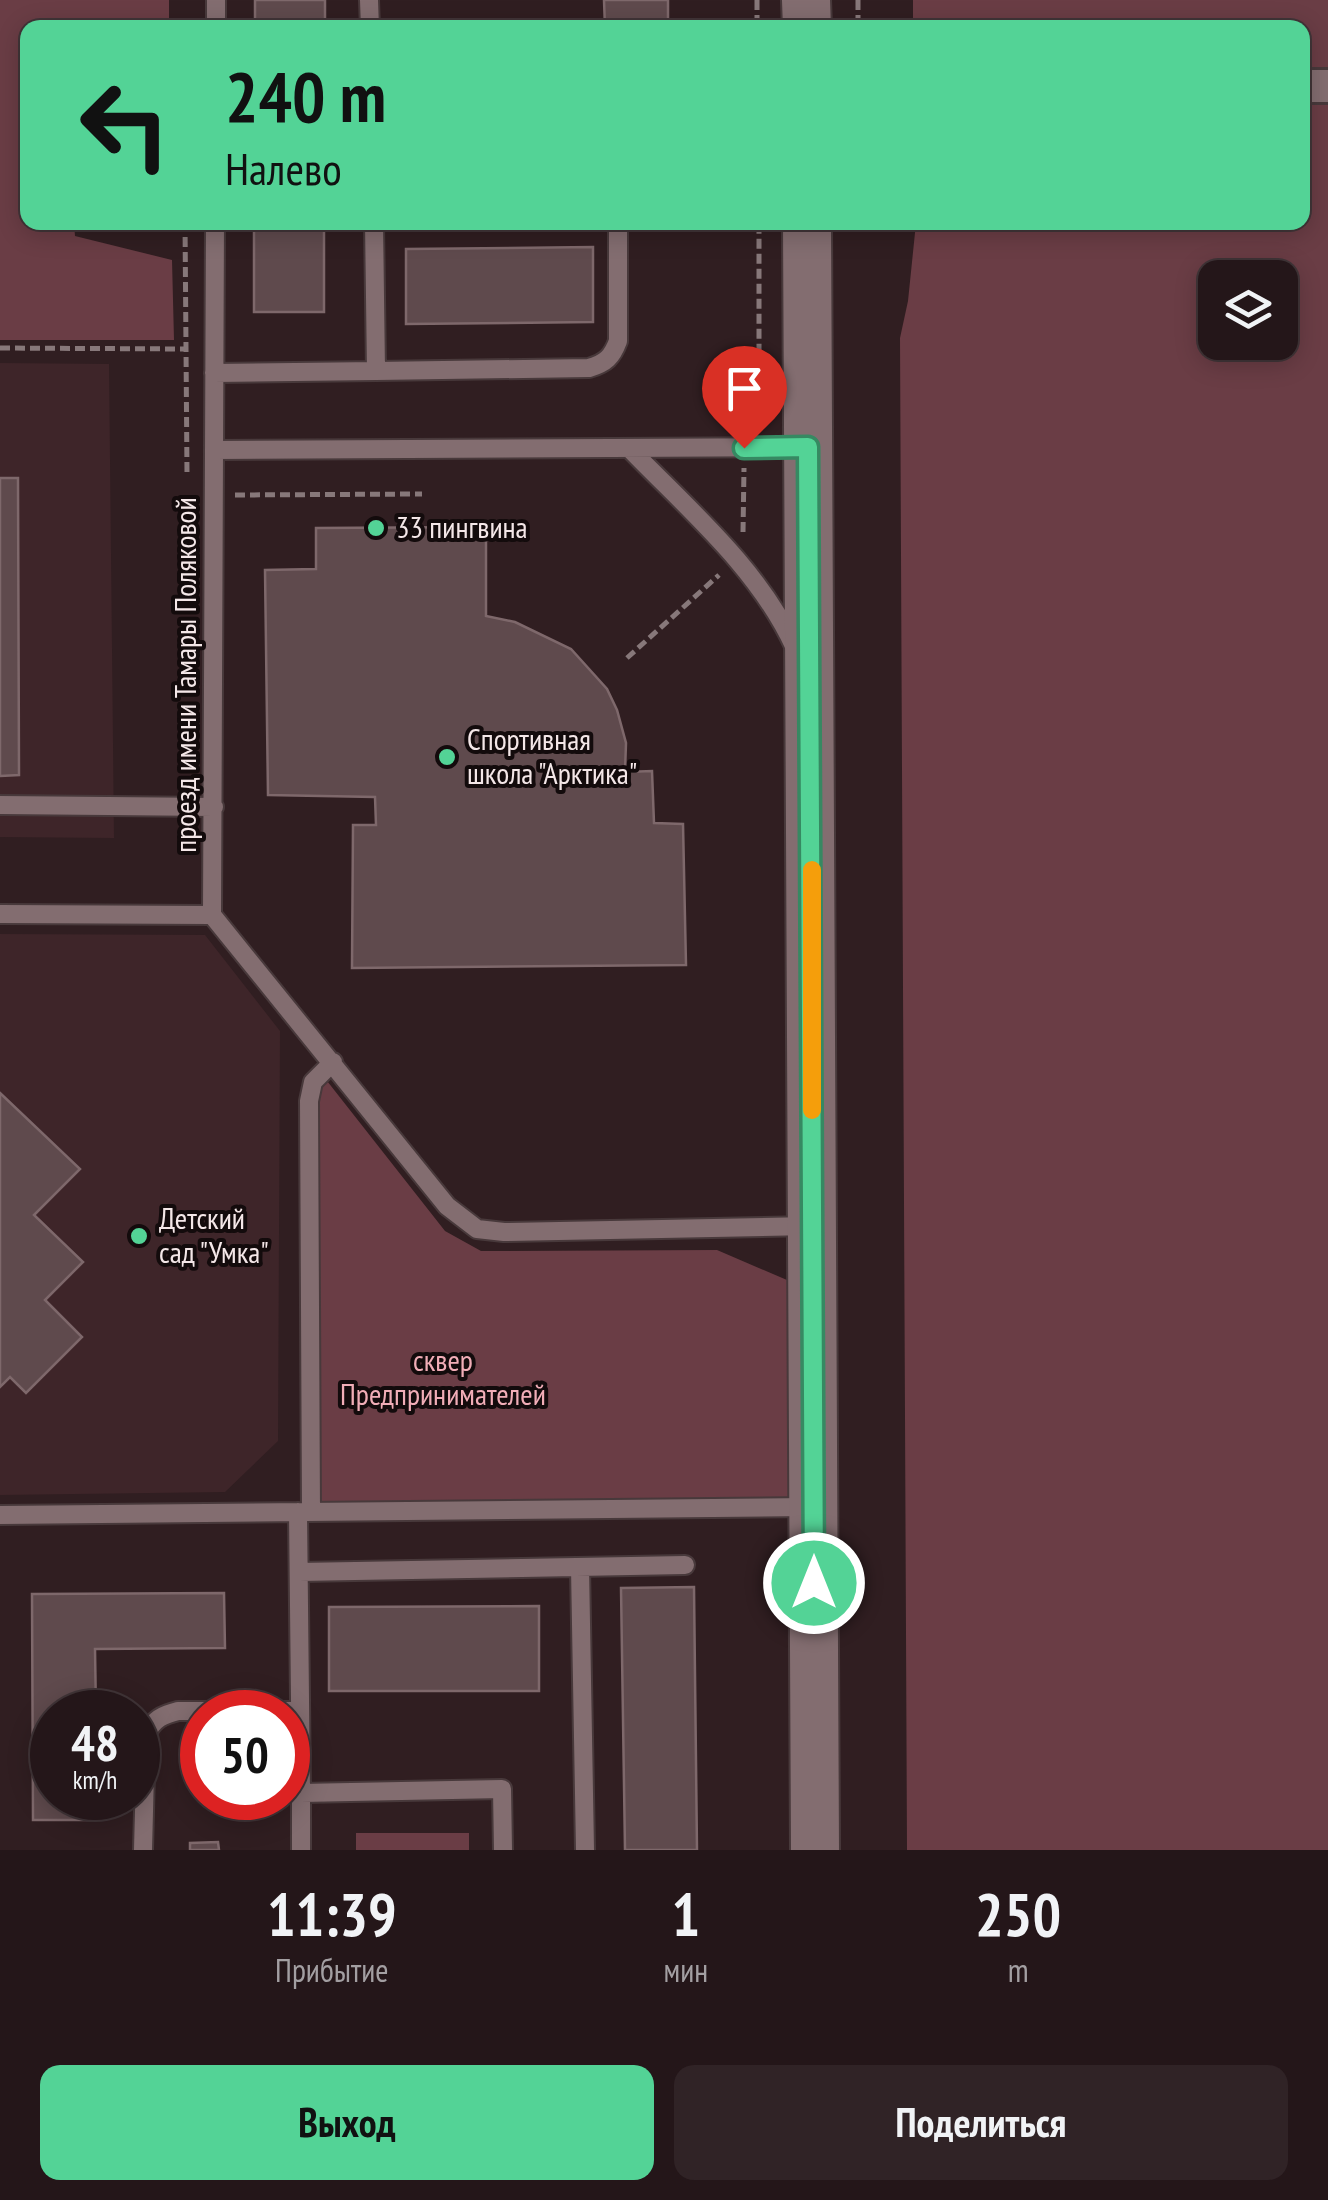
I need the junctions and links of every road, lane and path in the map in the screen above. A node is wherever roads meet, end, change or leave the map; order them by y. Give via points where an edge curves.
1 (215, 230) edge
2 (374, 230) edge
3 (618, 230) edge
4 (807, 230) edge
5 (0, 348) edge
6 (186, 348) dead end
7 (376, 371) junction
8 (214, 373) junction
9 (808, 447) junction
10 (629, 448) junction
11 (214, 450) junction
12 (422, 494) dead end
13 (214, 495) junction
14 (811, 683) junction
15 (0, 805) edge
16 (214, 807) junction
17 (0, 914) edge
18 (212, 915) junction
19 (334, 1062) junction
20 (812, 1226) junction
21 (813, 1507) junction
22 (305, 1512) junction
23 (0, 1515) edge
24 (685, 1565) dead end
25 (580, 1567) junction
26 (300, 1572) junction
27 (300, 1690) edge
28 (180, 1711) edge
29 (310, 1793) edge
30 (301, 1820) edge
31 (143, 1850) edge
32 (302, 1850) edge
33 (503, 1850) edge
34 (585, 1850) edge
35 (815, 1850) edge

1 - 8 lane, проезд имени Тамары Поляковой
2 - 7 lane
3 - 7 lane via 618,341 603,364
4 - 9 main road
5 - 6 path
7 - 8 lane
8 - 11 lane, проезд имени Тамары Поляковой
9 - 10 lane
9 - 14 main road
10 - 11 lane
10 - 14 lane via 764,593
11 - 13 lane, проезд имени Тамары Поляковой
12 - 13 path
13 - 16 lane, проезд имени Тамары Поляковой
14 - 20 main road
15 - 16 lane
16 - 18 lane, проезд имени Тамары Поляковой
17 - 18 lane
18 - 19 lane
19 - 20 lane via 447,1206 477,1228
19 - 22 lane via 313,1082 309,1101
20 - 21 main road
21 - 22 lane
21 - 35 main road
22 - 23 lane
22 - 26 lane
24 - 25 lane
25 - 26 lane
25 - 34 lane
26 - 27 lane
28 - 31 lane via 162,1714 146,1734
29 - 33 lane via 502,1790
30 - 32 lane

